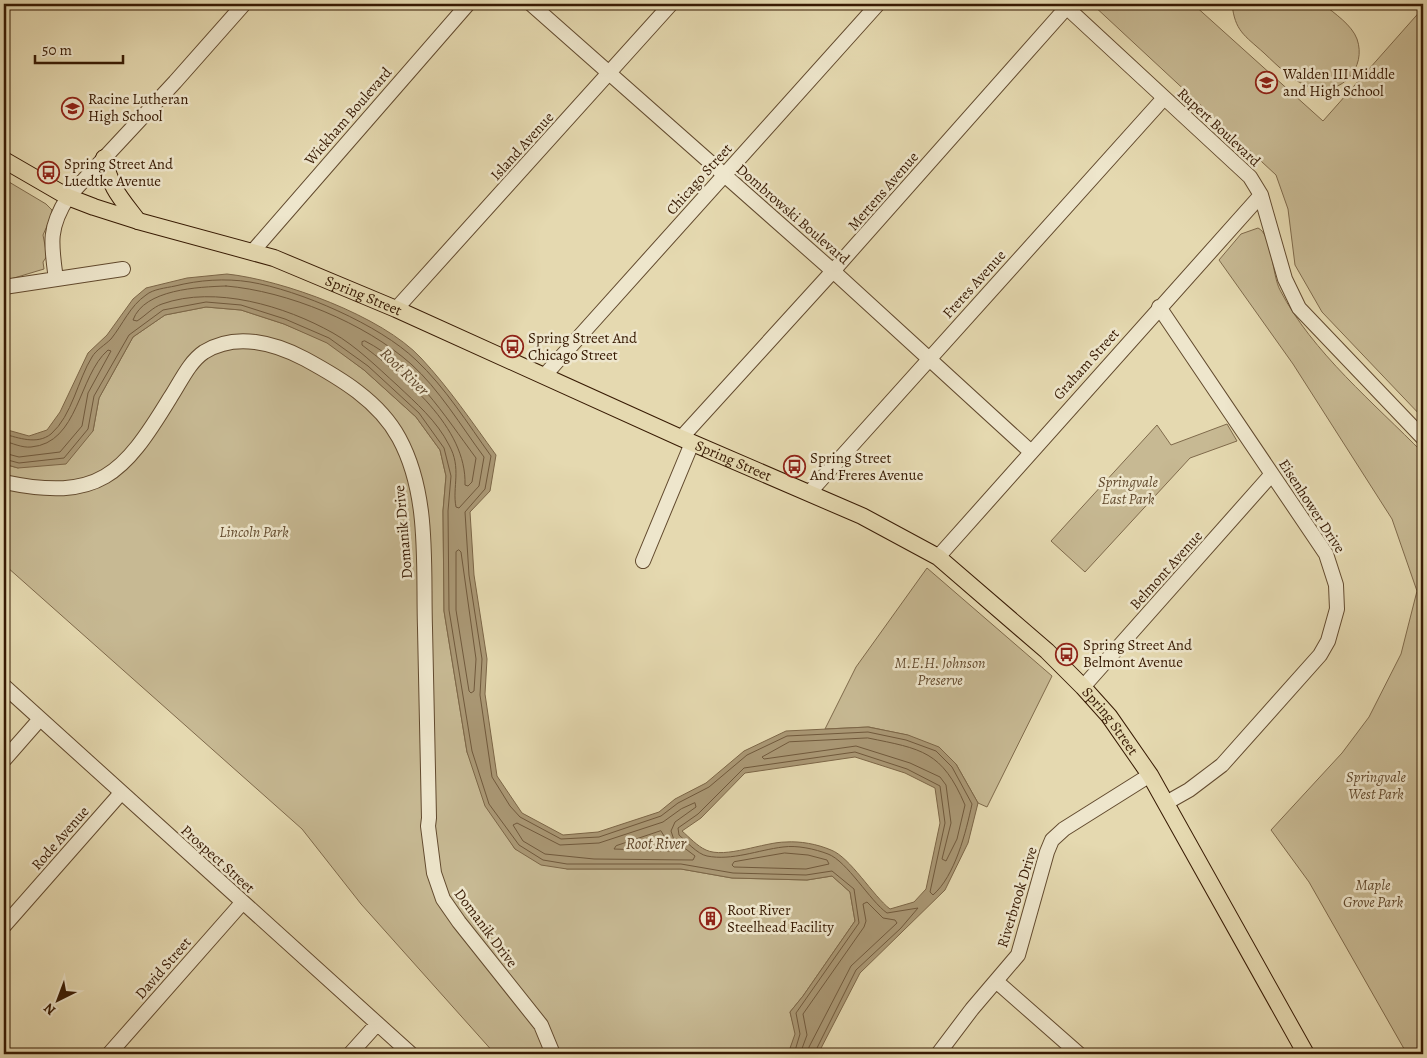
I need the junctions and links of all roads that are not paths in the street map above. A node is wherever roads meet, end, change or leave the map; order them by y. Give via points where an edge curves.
1 (244, 4) edge
2 (468, 4) edge
3 (531, 4) edge
4 (671, 4) edge
5 (878, 4) edge
6 (1065, 6) edge
7 (609, 74) junction
8 (1164, 98) junction
9 (104, 158) junction
10 (4, 160) edge
11 (724, 175) junction
12 (1261, 195) junction
13 (68, 196) junction
14 (138, 221) junction
15 (253, 251) junction
16 (123, 269) dead end
17 (833, 271) junction
18 (56, 279) junction
19 (4, 287) edge
20 (1159, 307) junction
21 (396, 309) junction
22 (928, 360) junction
23 (544, 376) junction
24 (1423, 438) edge
25 (686, 440) junction
26 (1030, 452) junction
27 (1272, 474) junction
28 (4, 482) edge
29 (809, 493) junction
30 (938, 557) junction
31 (643, 561) dead end
32 (4, 686) edge
33 (1084, 687) junction
34 (40, 719) junction
35 (4, 760) edge
36 (1150, 775) junction
37 (122, 793) junction
38 (1166, 804) junction
39 (242, 903) junction
40 (4, 926) edge
41 (996, 980) junction
42 (377, 1024) junction
43 (108, 1054) edge
44 (350, 1054) edge
45 (411, 1054) edge
46 (553, 1054) edge
47 (938, 1054) edge
48 (1079, 1054) edge
49 (1306, 1054) edge

1 - 9 street
2 - 15 street, Wickham Boulevard
3 - 7 street, Dombrowski Boulevard
4 - 7 street, Island Avenue
5 - 11 street, Chicago Street
6 - 8 street, Rupert Boulevard
6 - 17 street, Mertens Avenue
7 - 11 street, Dombrowski Boulevard
7 - 21 street, Island Avenue
8 - 12 street, Rupert Boulevard via 1250,177
8 - 22 street, Freres Avenue
9 - 13 street
9 - 14 main road via 115,193
10 - 13 main road, Spring Street
11 - 17 street, Dombrowski Boulevard
11 - 23 street, Chicago Street
12 - 20 street, Graham Street
12 - 24 street, Rupert Boulevard via 1285,279 1299,308
13 - 14 main road, Spring Street
13 - 18 street via 51,233
14 - 15 main road, Spring Street
15 - 21 main road, Spring Street
16 - 18 street
17 - 22 street, Dombrowski Boulevard
17 - 25 street, Mertens Avenue
18 - 19 street
20 - 26 street, Graham Street
20 - 27 street, Eisenhower Drive
21 - 23 main road, Spring Street
22 - 26 street, Dombrowski Boulevard
22 - 29 street, Freres Avenue
23 - 25 main road, Spring Street
25 - 29 main road, Spring Street
25 - 31 street, Mertens Avenue
26 - 30 street, Graham Street
27 - 33 street, Belmont Avenue
27 - 38 street, Eisenhower Drive via 1326,554 1338,593 1334,625 1320,655 1234,752 1209,776
28 - 46 street, Domanik Drive via 32,488 67,489 86,485 107,475 125,463 141,445 188,369 204,352 227,342 254,341 276,346 329,372 379,411 398,435 418,487 428,826 438,887 459,922 541,1026
29 - 30 main road, Spring Street via 862,516
30 - 33 main road, Spring Street
32 - 34 street, Prospect Street
33 - 36 main road, Spring Street via 1109,716
34 - 35 street
34 - 37 street, Prospect Street
36 - 38 main road, Spring Street
36 - 41 street, Riverbrook Drive via 1056,836 1047,852 1022,945 1014,961
37 - 39 street, Prospect Street
37 - 40 street, Rode Avenue
38 - 49 main road, Spring Street
39 - 42 street, Prospect Street
39 - 43 street, David Street
41 - 47 street, Riverbrook Drive
41 - 48 street
42 - 44 street
42 - 45 street, Prospect Street

